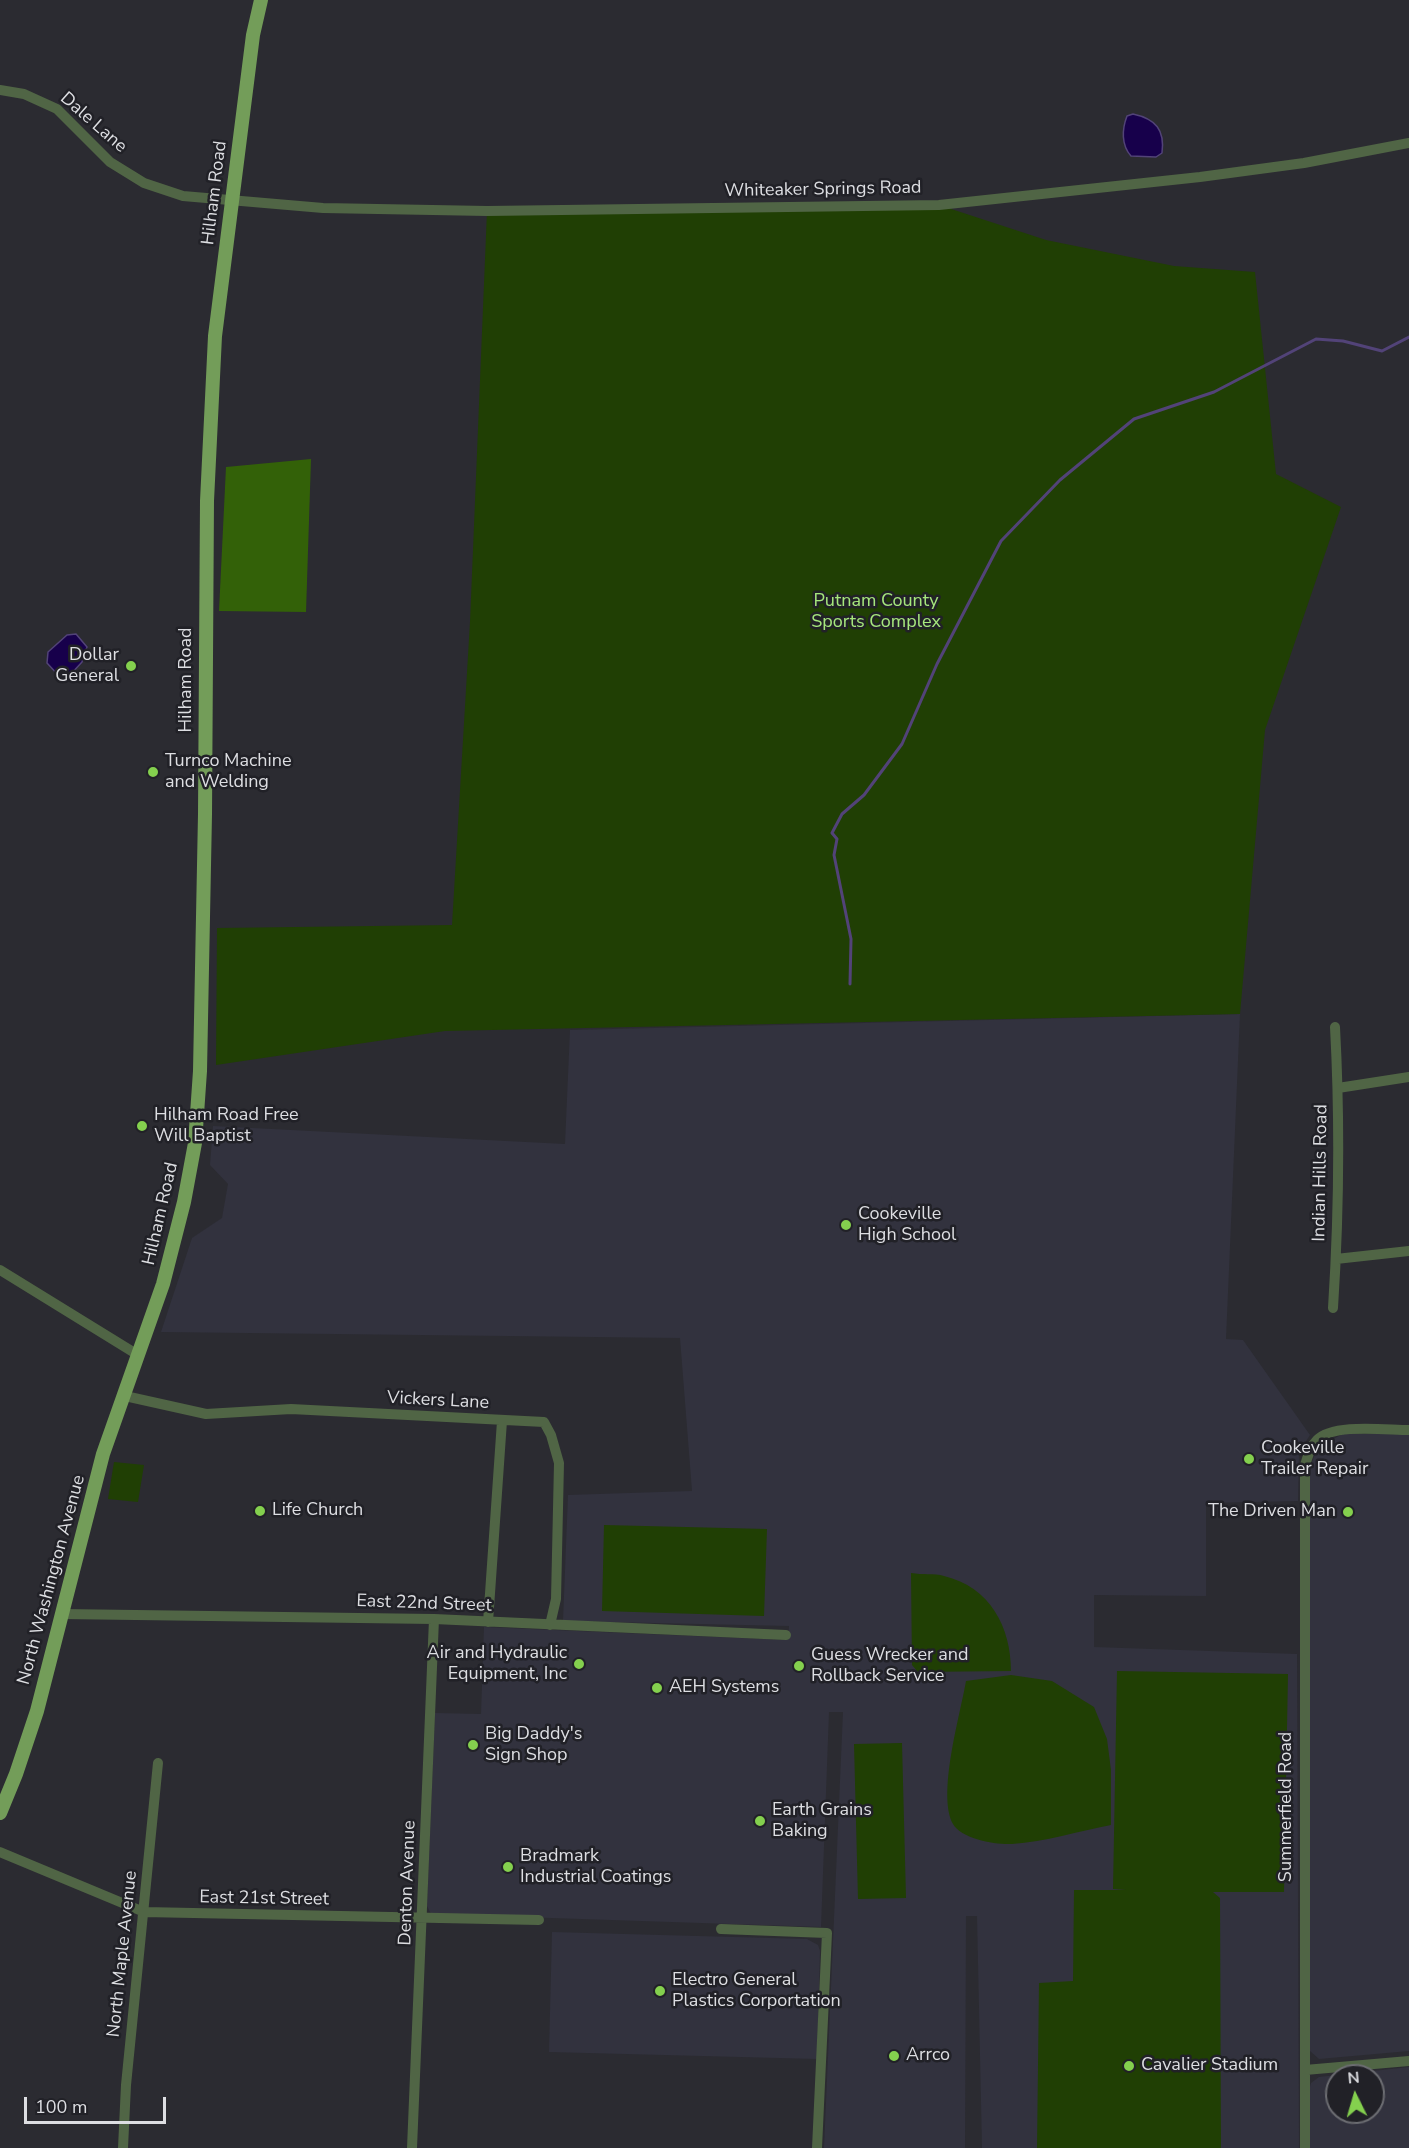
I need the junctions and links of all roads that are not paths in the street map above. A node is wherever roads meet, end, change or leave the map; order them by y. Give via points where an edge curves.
1 (261, 0) edge
2 (0, 90) edge
3 (1409, 143) edge
4 (233, 199) junction
5 (1335, 1027) dead end
6 (1409, 1077) edge
7 (1338, 1088) junction
8 (1409, 1251) edge
9 (1336, 1259) junction
10 (0, 1270) edge
11 (1333, 1308) dead end
12 (138, 1355) junction
13 (125, 1396) junction
14 (502, 1420) junction
15 (1409, 1430) edge
16 (61, 1614) junction
17 (434, 1619) junction
18 (488, 1622) junction
19 (550, 1625) junction
20 (786, 1635) dead end
21 (158, 1763) dead end
22 (0, 1813) edge
23 (0, 1852) edge
24 (144, 1912) junction
25 (423, 1918) junction
26 (539, 1920) dead end
27 (721, 1929) dead end
28 (1409, 2061) edge
29 (1305, 2070) junction
30 (123, 2148) edge
31 (412, 2148) edge
32 (817, 2148) edge
33 (1305, 2148) edge

1 - 4 main road, Hilham Road via 253,35
2 - 4 street, Dale Lane via 24,93 57,109 110,162 144,183 183,196
3 - 4 street, Whiteaker Springs Road via 1218,175 939,205 487,211 323,208
4 - 12 main road, Hilham Road via 215,336 207,501 205,814 195,1143 163,1284
5 - 7 street, Indian Hills Road
6 - 7 street, Indian Hills Road
7 - 9 street, Indian Hills Road
8 - 9 street, Indian Hills Road
9 - 11 street, Indian Hills Road
10 - 12 street
12 - 13 main road, North Washington Avenue
13 - 14 street, Vickers Lane via 206,1414 291,1409
13 - 16 main road, North Washington Avenue via 103,1454
14 - 18 street
14 - 19 street, Vickers Lane via 544,1422 559,1463 556,1599
15 - 29 street, Summerfield Road via 1328,1433 1309,1450 1305,1465
16 - 17 street, East 22nd Street
16 - 22 main road, North Washington Avenue via 37,1711
17 - 18 street, East 22nd Street
17 - 25 street, Denton Avenue
18 - 19 street, East 22nd Street
19 - 20 street, East 22nd Street
21 - 24 street, North Maple Avenue
23 - 24 street, East 21st Street
24 - 25 street, East 21st Street
24 - 30 street, North Maple Avenue
25 - 26 street, East 21st Street
25 - 31 street, Denton Avenue
27 - 32 street via 827,1933
28 - 29 street
29 - 33 street, Summerfield Road

